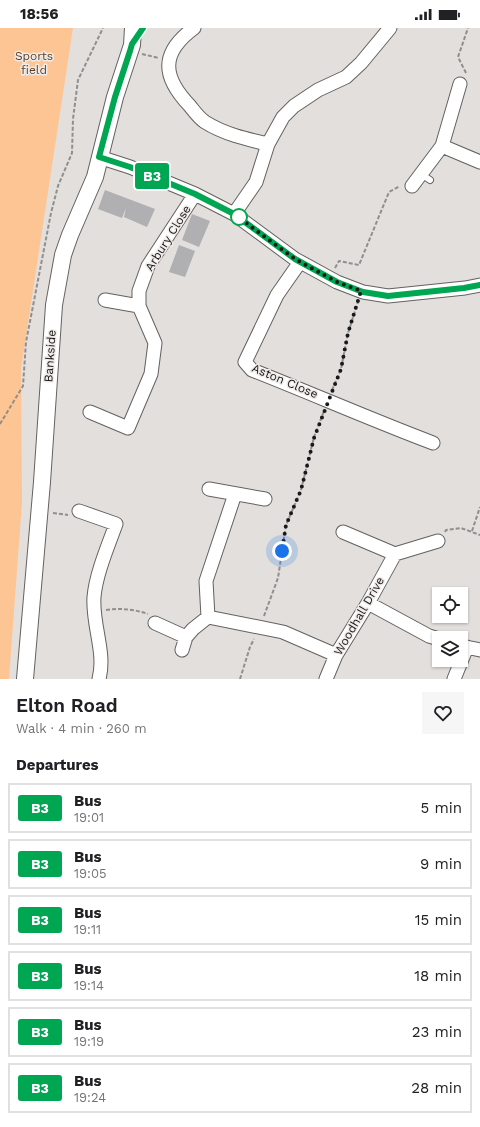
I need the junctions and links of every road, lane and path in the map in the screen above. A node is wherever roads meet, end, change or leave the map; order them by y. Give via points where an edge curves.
1 (103, 28) edge
2 (133, 28) edge
3 (143, 28) edge
4 (194, 28) edge
5 (390, 28) edge
6 (468, 28) edge
7 (131, 48) junction
8 (170, 61) junction
9 (459, 93) joint
10 (268, 144) junction
11 (442, 146) junction
12 (99, 157) junction
13 (480, 162) edge
14 (412, 186) joint
15 (195, 194) junction
16 (234, 214) junction
17 (300, 262) junction
18 (330, 279) junction
19 (480, 285) edge
20 (361, 291) junction
21 (105, 300) dead end
22 (139, 306) junction
23 (328, 400) junction
24 (90, 412) dead end
25 (0, 424) edge
26 (433, 443) dead end
27 (209, 489) dead end
28 (235, 494) junction
29 (265, 499) dead end
30 (480, 507) edge
31 (39, 511) junction
32 (79, 511) joint
33 (472, 531) junction
34 (344, 532) dead end
35 (480, 535) edge
36 (438, 541) joint
37 (395, 554) junction
38 (368, 603) junction
39 (94, 611) junction
40 (208, 618) junction
41 (154, 623) joint
42 (260, 628) junction
43 (432, 637) edge
44 (469, 648) edge
45 (336, 655) junction
46 (25, 679) edge
47 (99, 679) edge
48 (240, 679) edge
49 (326, 679) edge
50 (454, 679) edge

1 - 25 path via 78,80 72,154 50,213 26,342 23,386
2 - 7 street, Bankside
3 - 7 street, Bankside
4 - 8 street via 186,33 172,50
5 - 10 street via 361,63 346,76 294,106 283,117
6 - 9 path via 458,56 467,77
7 - 8 path
7 - 12 street, Bankside
8 - 10 street via 168,66 171,84 204,121 234,136
9 - 11 street
10 - 16 street via 256,182
11 - 13 street
11 - 14 street via 426,177
12 - 15 street
12 - 31 street, Bankside via 92,184 63,255 57,282
14 - 18 path via 411,189 404,185 389,192 359,265 339,261
15 - 16 street
15 - 22 street, Arbury Close via 148,266 139,291
16 - 17 street
17 - 18 street
17 - 23 street, Aston Close via 277,295 245,362 252,370
18 - 20 street
19 - 20 street via 388,296
20 - 23 path via 348,333 341,369
21 - 22 street
22 - 24 street, Arbury Close via 154,343 151,374 128,428
23 - 26 street, Aston Close via 374,421
23 - 42 path via 314,438 301,490 286,525 278,578
27 - 28 street
28 - 29 street
28 - 40 street via 206,580
30 - 33 path
31 - 32 path via 75,516
31 - 46 street, Bankside
32 - 39 street via 116,524 96,584
33 - 35 path
33 - 36 path via 460,528 446,530
34 - 37 street
36 - 37 street
37 - 38 street, Woodhall Drive
38 - 43 street
38 - 45 street, Woodhall Drive
39 - 41 path via 139,611 154,616
39 - 47 street via 101,653
40 - 41 street via 193,629 184,643
40 - 42 street
42 - 45 street via 283,632
42 - 48 path via 250,647
44 - 50 street
45 - 49 street, Woodhall Drive

